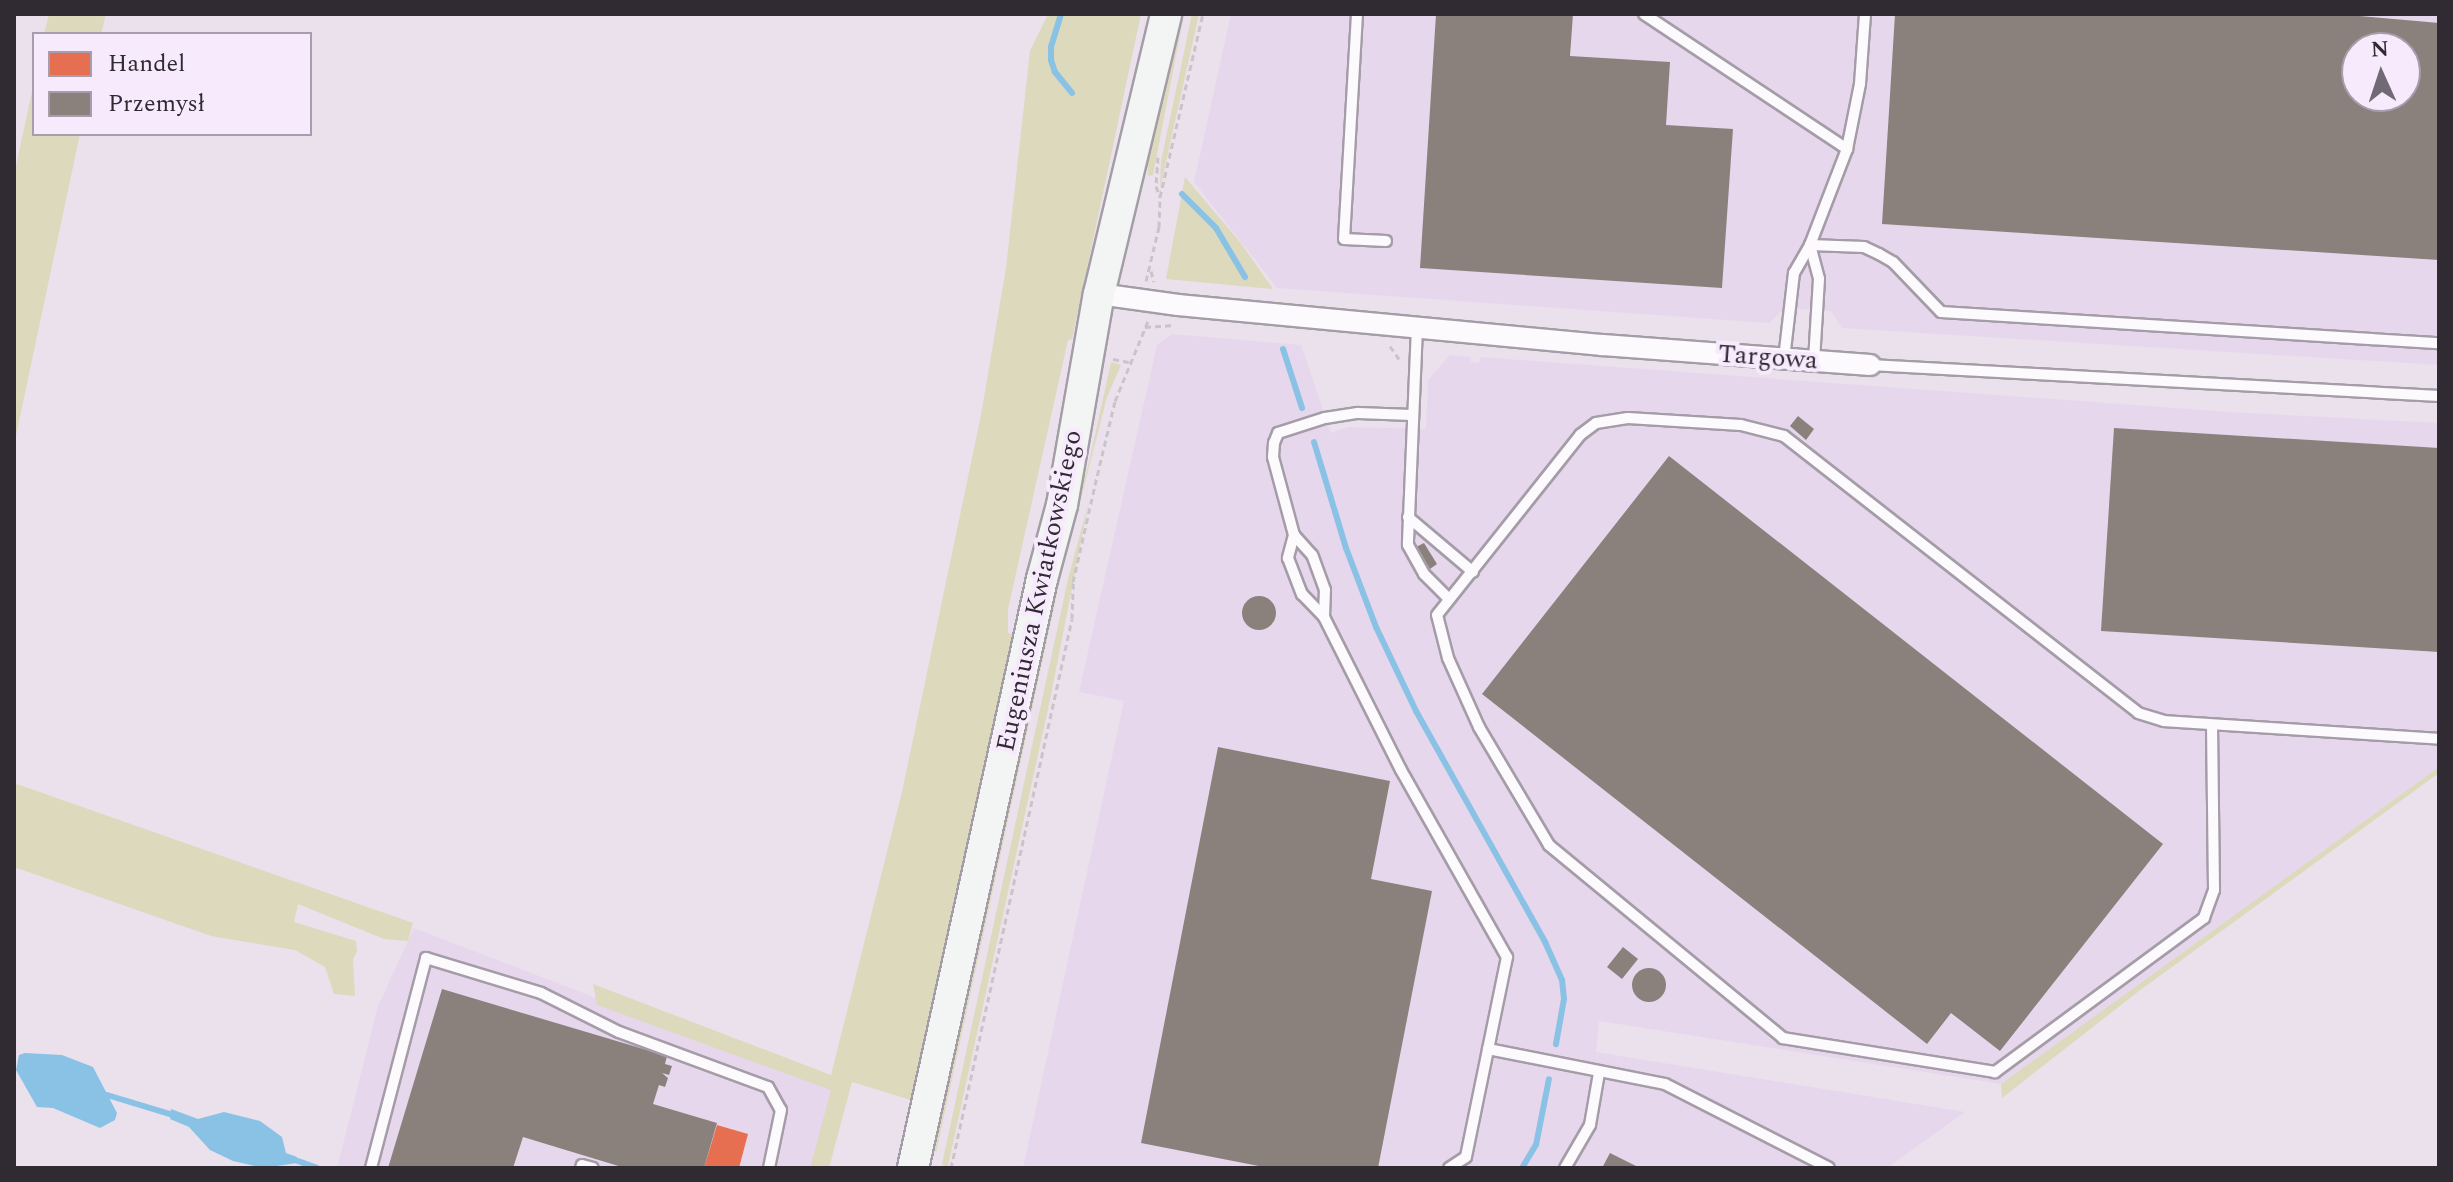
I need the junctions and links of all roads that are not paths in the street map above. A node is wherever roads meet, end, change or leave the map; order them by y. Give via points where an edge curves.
1 (1166, 14) edge
2 (1357, 14) edge
3 (1644, 14) edge
4 (1865, 14) edge
5 (1847, 149) junction
6 (1386, 241) dead end
7 (1810, 245) junction
8 (1099, 294) junction
9 (1417, 327) junction
10 (2439, 343) edge
11 (1784, 359) junction
12 (1814, 361) junction
13 (1870, 365) joint
14 (2439, 396) edge
15 (1412, 415) junction
16 (1408, 517) junction
17 (1294, 535) junction
18 (1473, 572) junction
19 (1448, 598) junction
20 (1324, 617) junction
21 (2212, 725) junction
22 (2439, 739) edge
23 (1488, 1049) junction
24 (1599, 1073) junction
25 (371, 1168) edge
26 (581, 1168) edge
27 (593, 1168) edge
28 (769, 1168) edge
29 (913, 1168) edge
30 (1449, 1168) edge
31 (1565, 1168) edge
32 (1829, 1168) edge

1 - 8 main road, Eugeniusza Kwiatkowskiego
2 - 6 lane via 1344,239
3 - 5 lane
4 - 5 lane via 1860,84
5 - 7 lane
7 - 10 lane via 1864,247 1879,254 1941,312
7 - 11 lane via 1794,273
7 - 12 lane via 1819,279
8 - 9 street, Targowa
8 - 29 main road, Eugeniusza Kwiatkowskiego via 1068,479
9 - 11 street, Targowa
9 - 15 lane
11 - 12 street, Targowa
12 - 13 street, Targowa
13 - 14 lane, Targowa
15 - 16 lane
15 - 17 lane via 1358,413 1278,433 1273,457
16 - 18 lane
16 - 19 lane via 1408,545 1424,574
17 - 20 lane via 1312,555 1325,590
17 - 20 lane via 1288,558 1302,594
18 - 19 lane
18 - 21 lane via 1580,435 1596,423 1628,418 1763,429 1784,436 2138,713
19 - 21 lane via 1437,615 1448,658 1479,727 1549,845 1783,1038 1995,1072 2204,918 2214,890
20 - 23 lane via 1401,770 1507,957
21 - 22 lane
23 - 24 lane
23 - 30 lane via 1466,1157
24 - 31 lane via 1590,1125
24 - 32 lane via 1665,1084
25 - 28 lane via 426,958 541,993 619,1032 768,1087 781,1110
26 - 27 lane

